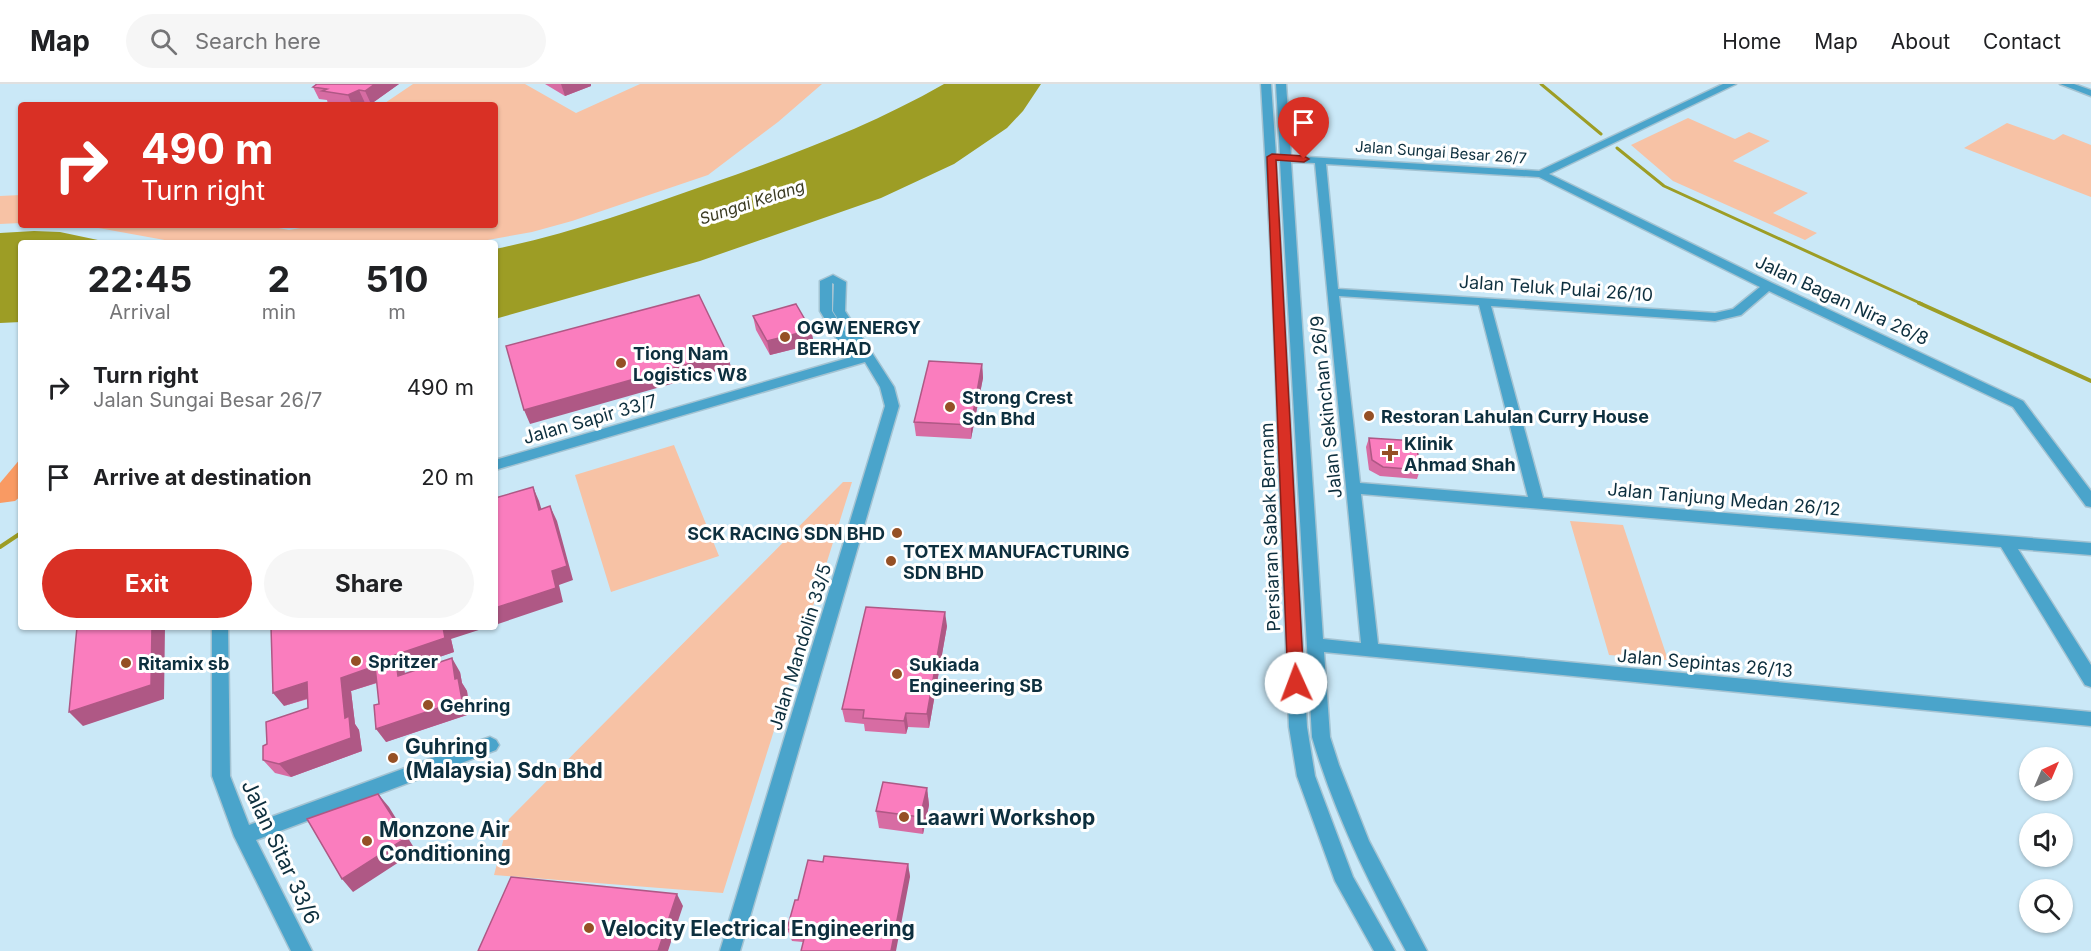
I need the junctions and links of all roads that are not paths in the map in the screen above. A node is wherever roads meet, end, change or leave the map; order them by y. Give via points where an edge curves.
1 (1266, 84) edge
2 (1281, 84) edge
3 (1731, 84) edge
4 (2065, 84) edge
5 (2082, 84) edge
6 (2091, 87) edge
7 (2091, 93) edge
8 (1279, 158) junction
9 (1320, 160) junction
10 (1541, 174) junction
11 (1768, 286) junction
12 (1332, 291) junction
13 (1484, 302) junction
14 (862, 359) junction
15 (498, 464) edge
16 (1353, 488) junction
17 (2091, 502) edge
18 (1537, 503) junction
19 (2006, 542) junction
20 (2091, 549) edge
21 (220, 630) edge
22 (1316, 645) junction
23 (1370, 650) junction
24 (2091, 680) edge
25 (2091, 719) edge
26 (490, 745) dead end
27 (244, 836) junction
28 (302, 951) edge
29 (730, 951) edge
30 (1385, 951) edge
31 (1417, 951) edge

1 - 8 street, Persiaran Sabak Bernam
2 - 8 street, Persiaran Sabak Bernam
3 - 10 street, Jalan Sungai Besar 26/7
4 - 7 street
5 - 6 street
8 - 9 street, Jalan Sungai Besar 26/7
8 - 22 street, Persiaran Sabak Bernam
8 - 30 street, Persiaran Sabak Bernam via 1298,727 1306,776 1345,880
9 - 10 street, Jalan Sungai Besar 26/7
9 - 12 street, Jalan Sekinchan 26/9
10 - 11 street, Jalan Bagan Nira 26/8
11 - 13 street, Jalan Teluk Pulai 26/10 via 1737,312 1715,317
11 - 17 street, Jalan Bagan Nira 26/8 via 2018,404
12 - 13 street, Jalan Teluk Pulai 26/10
12 - 16 street, Jalan Sekinchan 26/9
13 - 18 street
14 - 14 street via 826,311 826,281 840,282 839,311
14 - 15 street, Jalan Sapir 33/7
14 - 29 street, Jalan Mandolin 33/5 via 887,387 892,406
16 - 18 street, Jalan Tanjung Medan 26/12
16 - 23 street, Jalan Sekinchan 26/9
18 - 19 street, Jalan Tanjung Medan 26/12
19 - 20 street, Jalan Tanjung Medan 26/12
19 - 24 street
21 - 27 street, Jalan Sitar 33/6 via 221,776
22 - 23 street, Jalan Sepintas 26/13
22 - 31 street, Persiaran Sabak Bernam via 1321,737 1334,783 1386,899
23 - 25 street, Jalan Sepintas 26/13
26 - 27 street
27 - 28 street, Jalan Sitar 33/6

